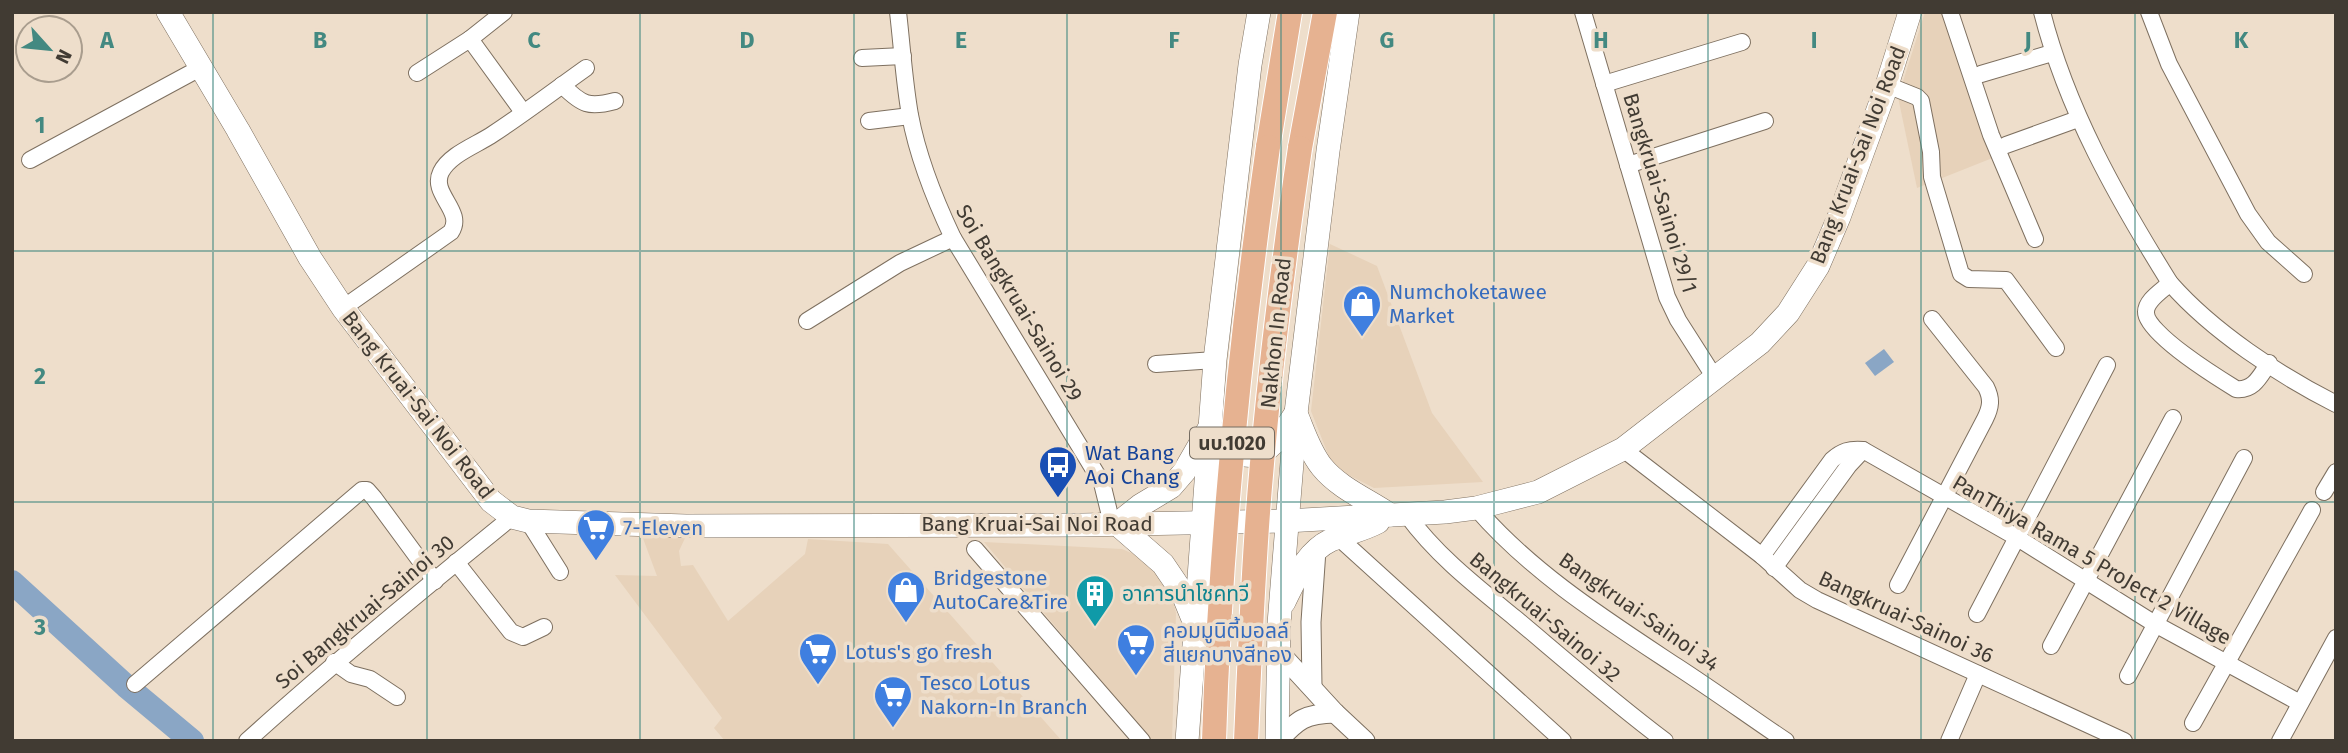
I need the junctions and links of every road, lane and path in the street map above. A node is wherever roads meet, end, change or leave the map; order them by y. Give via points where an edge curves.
1 (167, 12) edge
2 (504, 12) edge
3 (898, 12) edge
4 (1259, 12) edge
5 (1290, 12) edge
6 (1325, 12) edge
7 (1348, 12) edge
8 (1583, 12) edge
9 (1910, 12) edge
10 (1950, 12) edge
11 (2042, 12) edge
12 (2149, 12) edge
13 (470, 39) junction
14 (1742, 42) dead end
15 (2053, 53) junction
16 (903, 56) junction
17 (862, 58) dead end
18 (202, 67) junction
19 (586, 68) dead end
20 (417, 73) dead end
21 (1981, 74) dead end
22 (1605, 84) junction
23 (562, 85) junction
24 (1887, 85) junction
25 (615, 101) dead end
26 (523, 112) junction
27 (910, 116) junction
28 (2078, 119) junction
29 (869, 121) dead end
30 (1765, 121) dead end
31 (2006, 145) dead end
32 (30, 160) dead end
33 (1628, 165) junction
34 (953, 237) junction
35 (2035, 239) dead end
36 (2304, 274) dead end
37 (2170, 283) junction
38 (343, 309) junction
39 (1932, 319) dead end
40 (807, 321) dead end
41 (2056, 348) dead end
42 (1215, 360) junction
43 (2269, 363) junction
44 (1156, 364) dead end
45 (2107, 365) dead end
46 (1716, 377) junction
47 (2334, 399) edge
48 (1296, 413) junction
49 (2173, 418) dead end
50 (1210, 427) junction
51 (1623, 449) junction
52 (1864, 450) junction
53 (2244, 458) dead end
54 (2336, 472) edge
55 (2324, 492) dead end
56 (1943, 497) junction
57 (1476, 508) junction
58 (2312, 510) dead end
59 (1399, 515) junction
60 (520, 519) junction
61 (1286, 521) junction
62 (1203, 523) junction
63 (1114, 524) junction
64 (1338, 537) junction
65 (2016, 537) junction
66 (975, 549) dead end
67 (1316, 550) junction
68 (1762, 556) junction
69 (456, 562) junction
70 (1774, 568) junction
71 (560, 572) dead end
72 (435, 581) junction
73 (2085, 582) junction
74 (1898, 585) dead end
75 (1976, 614) dead end
76 (1279, 617) junction
77 (2155, 624) junction
78 (1195, 625) junction
79 (544, 627) dead end
80 (2336, 638) edge
81 (2051, 646) dead end
82 (1279, 652) junction
83 (334, 662) junction
84 (2226, 663) junction
85 (1978, 674) junction
86 (2128, 676) dead end
87 (135, 684) dead end
88 (1312, 687) junction
89 (397, 697) dead end
90 (2300, 703) junction
91 (1335, 713) junction
92 (2193, 723) dead end
93 (247, 741) edge
94 (1142, 741) edge
95 (1187, 741) edge
96 (1214, 741) edge
97 (1246, 741) edge
98 (1278, 741) edge
99 (1366, 741) edge
100 (1563, 741) edge
101 (1665, 741) edge
102 (1786, 741) edge
103 (1949, 741) edge
104 (2124, 741) edge
105 (2280, 741) edge

1 - 18 main road, Bang Kruai-Sai Noi Road
2 - 13 street
3 - 16 street, Soi Bangkruai-Sainoi 29
4 - 42 main road, นบ.1020
5 - 96 main road, Nakhon In Road / นบ.1020, bridge via 1245,312 1227,493
6 - 97 main road, Nakhon In Road / นบ.1020, bridge via 1282,280 1261,476
7 - 48 main road, Nakhon In Road / นบ.1020
8 - 22 street, Bangkruai-Sainoi 29/1
9 - 24 main road, Bang Kruai-Sai Noi Road
10 - 35 street via 1991,135
11 - 15 street
12 - 36 street via 2169,64 2248,214 2269,242
13 - 20 street
13 - 26 street
14 - 22 street
15 - 21 street
15 - 28 street
16 - 17 street
16 - 27 street, Soi Bangkruai-Sainoi 29
18 - 32 street
18 - 38 main road, Bang Kruai-Sai Noi Road
19 - 23 street
22 - 33 street, Bangkruai-Sainoi 29/1
23 - 25 street via 584,103 594,106
23 - 26 street
24 - 41 street via 1917,96 1921,102 1932,177 1961,274 1969,279 2006,280
24 - 46 main road, Bang Kruai-Sai Noi Road via 1839,217 1804,291 1776,327
26 - 38 street via 442,170 440,190 455,218 451,232
27 - 29 street
27 - 34 street, Soi Bangkruai-Sainoi 29 via 922,164
28 - 31 street
28 - 37 street
30 - 33 street
33 - 46 street, Bangkruai-Sainoi 29/1 via 1667,297
34 - 40 street via 900,263
34 - 63 street, Soi Bangkruai-Sainoi 29 via 1097,474
37 - 43 street via 2210,323
37 - 43 street via 2146,310 2162,336 2236,389 2252,387
38 - 60 main road, Bang Kruai-Sai Noi Road via 491,501
39 - 56 street via 1991,396 1990,411
42 - 44 street
42 - 50 main road, นบ.1020
43 - 47 street
45 - 65 street
46 - 51 main road, Bang Kruai-Sai Noi Road
48 - 50 main road via 1274,445 1251,456 1227,448
48 - 59 main road via 1323,469
48 - 61 main road, Nakhon In Road / นบ.1020
49 - 73 street
50 - 62 main road, นบ.1020
50 - 63 main road via 1175,483
51 - 57 main road, Bang Kruai-Sai Noi Road via 1538,492
51 - 68 street, Bangkruai-Sainoi 36
52 - 56 street, PanThiya Rama 5 ProJect 2 Village
52 - 68 street via 1850,449 1832,460
52 - 70 street
53 - 77 street
54 - 55 street
56 - 65 street, PanThiya Rama 5 ProJect 2 Village
56 - 74 street
57 - 59 main road, Bang Kruai-Sai Noi Road
57 - 102 street, Bangkruai-Sainoi 34 via 1500,535 1607,621
58 - 84 street
59 - 61 main road, Bang Kruai-Sai Noi Road
59 - 64 main road
59 - 101 street, Bangkruai-Sainoi 32 via 1461,574
60 - 63 main road, Bang Kruai-Sai Noi Road via 686,526
60 - 69 street, Soi Bangkruai-Sainoi 30
60 - 71 street
61 - 62 main road, Bang Kruai-Sai Noi Road
61 - 76 main road, Nakhon In Road / นบ.1020
62 - 63 main road, Bang Kruai-Sai Noi Road
62 - 78 main road, นบ.1020
63 - 78 main road via 1163,564 1182,592
64 - 67 main road
64 - 100 street
65 - 73 street, PanThiya Rama 5 ProJect 2 Village
65 - 75 street
66 - 94 street
67 - 76 main road via 1299,572
67 - 88 street
68 - 70 street, Bangkruai-Sainoi 36
69 - 72 street, Soi Bangkruai-Sainoi 30
69 - 79 street via 511,632 523,637
70 - 85 street, Bangkruai-Sainoi 36 via 1817,600
72 - 83 street, Soi Bangkruai-Sainoi 30
72 - 87 street via 374,498 362,489
73 - 77 street, PanThiya Rama 5 ProJect 2 Village
73 - 81 street
76 - 78 main road via 1247,585 1220,583
76 - 82 main road, Nakhon In Road / นบ.1020
77 - 84 street, PanThiya Rama 5 ProJect 2 Village
77 - 86 street
78 - 95 main road, นบ.1020
80 - 90 street
82 - 88 street
82 - 98 main road, Nakhon In Road / นบ.1020
83 - 89 street
83 - 93 street, Soi Bangkruai-Sainoi 30
84 - 90 street, PanThiya Rama 5 ProJect 2 Village
84 - 92 street
85 - 103 street
85 - 104 street, Bangkruai-Sainoi 36
88 - 91 street
90 - 105 street
91 - 98 street via 1308,715
91 - 99 street

